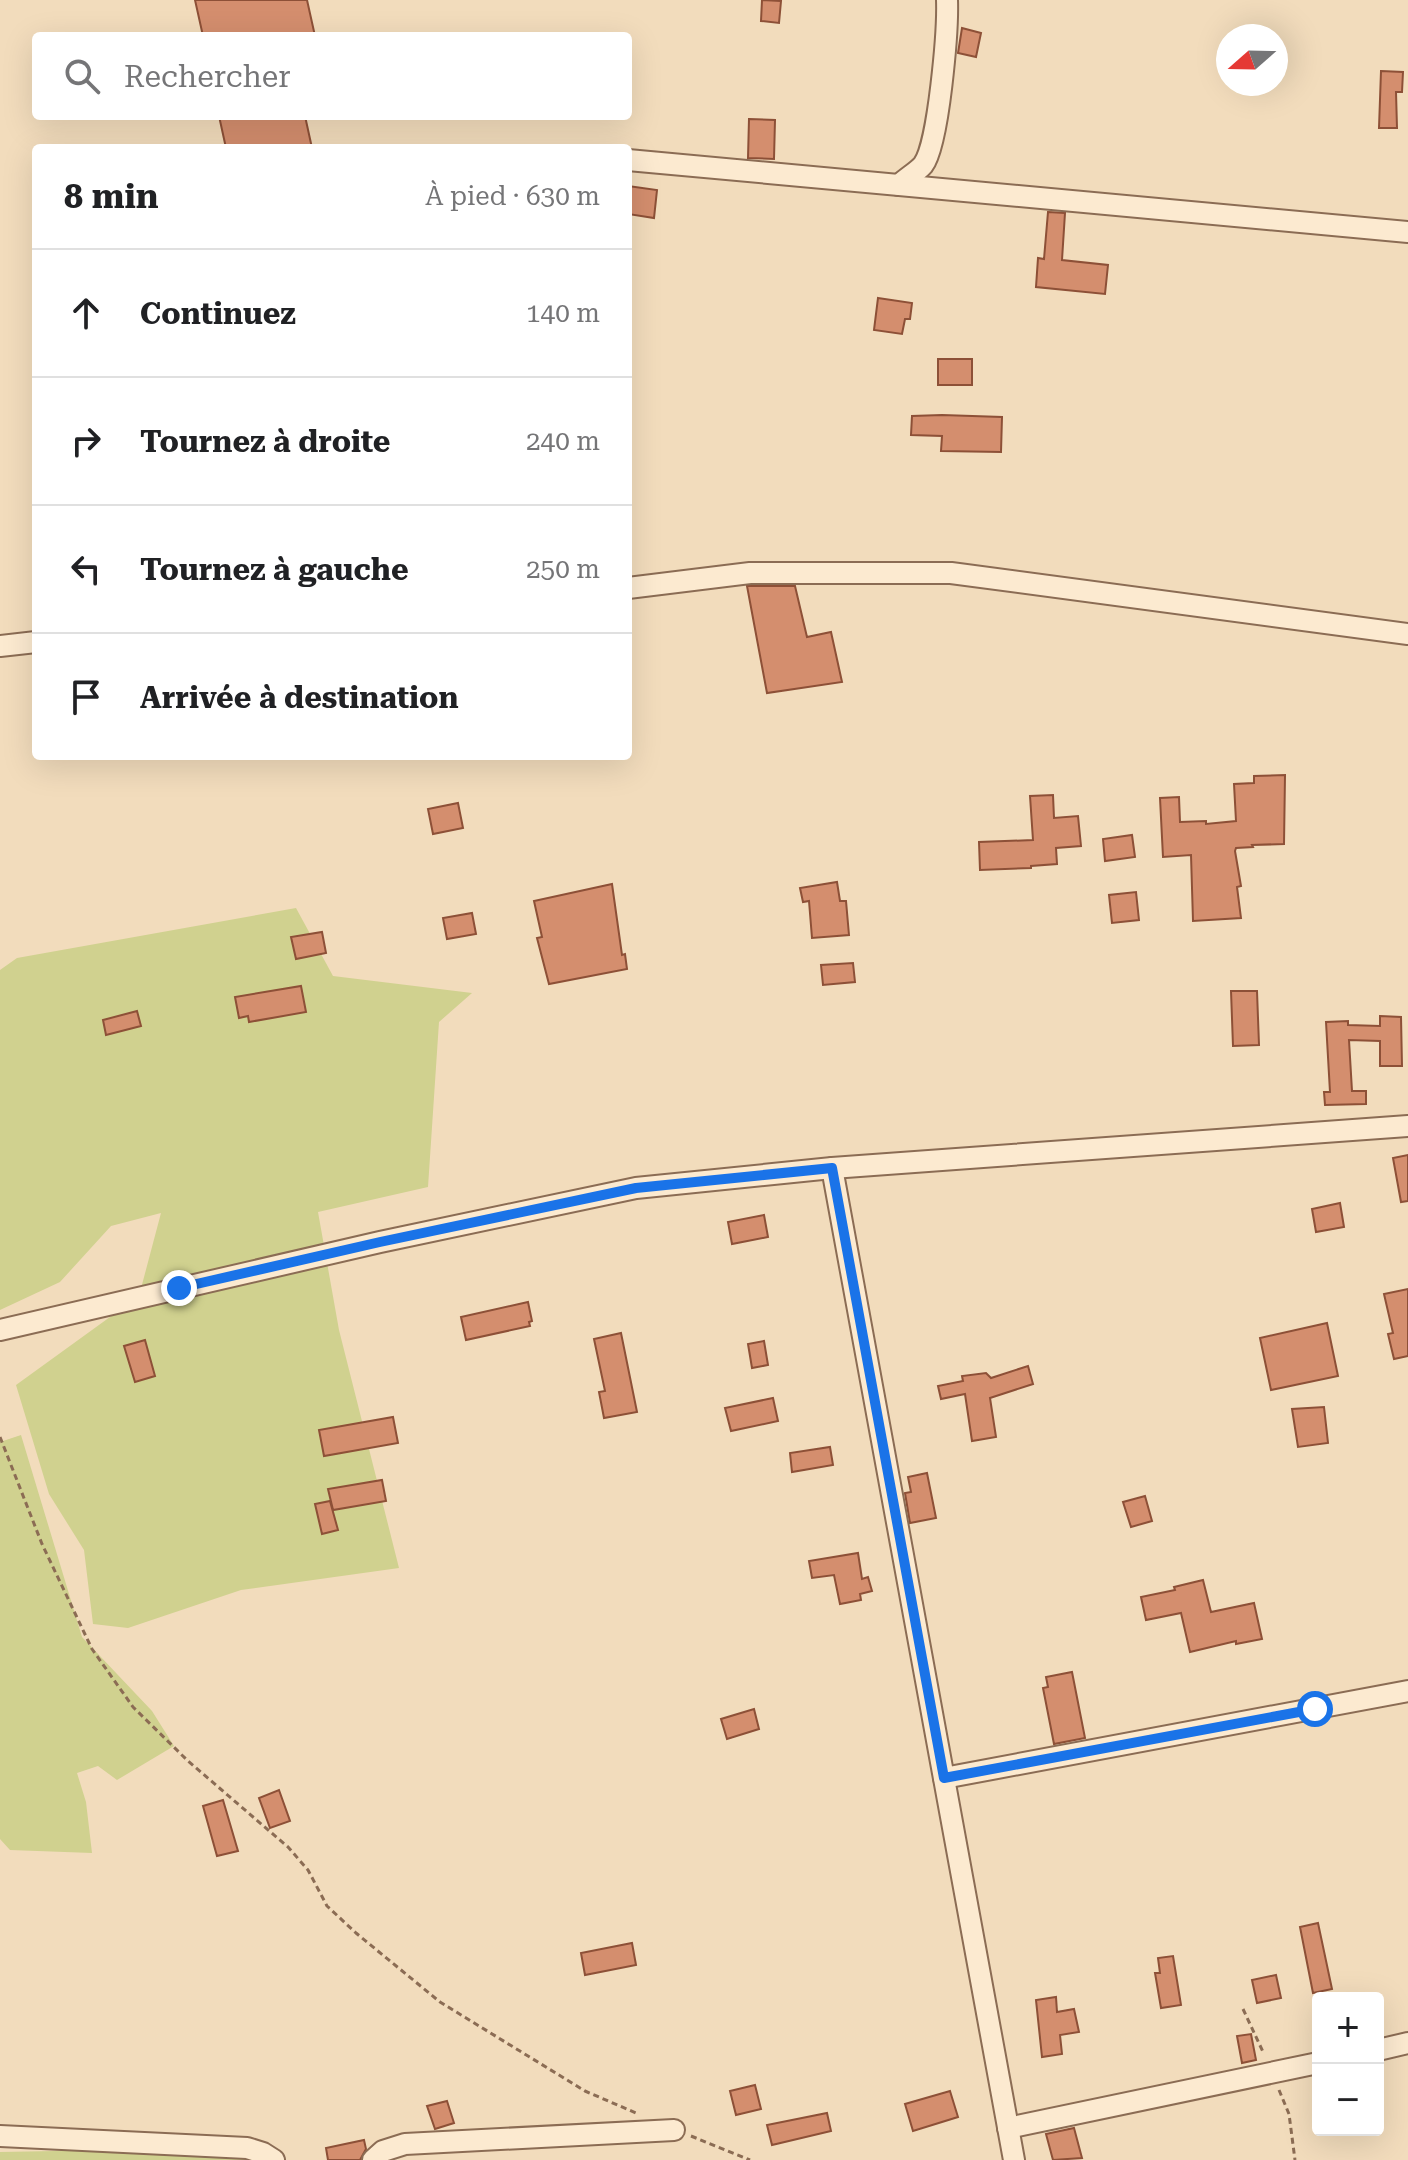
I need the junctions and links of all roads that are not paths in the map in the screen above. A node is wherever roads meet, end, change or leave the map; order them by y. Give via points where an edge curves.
1 (947, 0) edge
2 (632, 160) edge
3 (899, 185) junction
4 (1408, 232) edge
5 (632, 588) edge
6 (1408, 634) edge
7 (32, 642) edge
8 (0, 646) edge
9 (1408, 1126) edge
10 (832, 1168) junction
11 (0, 1330) edge
12 (1408, 1691) edge
13 (944, 1778) junction
14 (1408, 2043) edge
15 (1384, 2049) edge
16 (1313, 2064) edge
17 (1008, 2128) junction
18 (674, 2130) road end
19 (0, 2136) edge
20 (274, 2160) edge
21 (373, 2160) edge
22 (1014, 2160) edge

1 - 3 street via 938,111 929,147 924,164
2 - 3 street
3 - 4 street
5 - 6 street via 750,573 951,573
7 - 8 street
9 - 10 street
10 - 11 street via 636,1188
10 - 13 street
12 - 13 street
13 - 17 street
14 - 15 street
16 - 17 street
17 - 22 street
18 - 21 street via 405,2144
19 - 20 street via 247,2148

